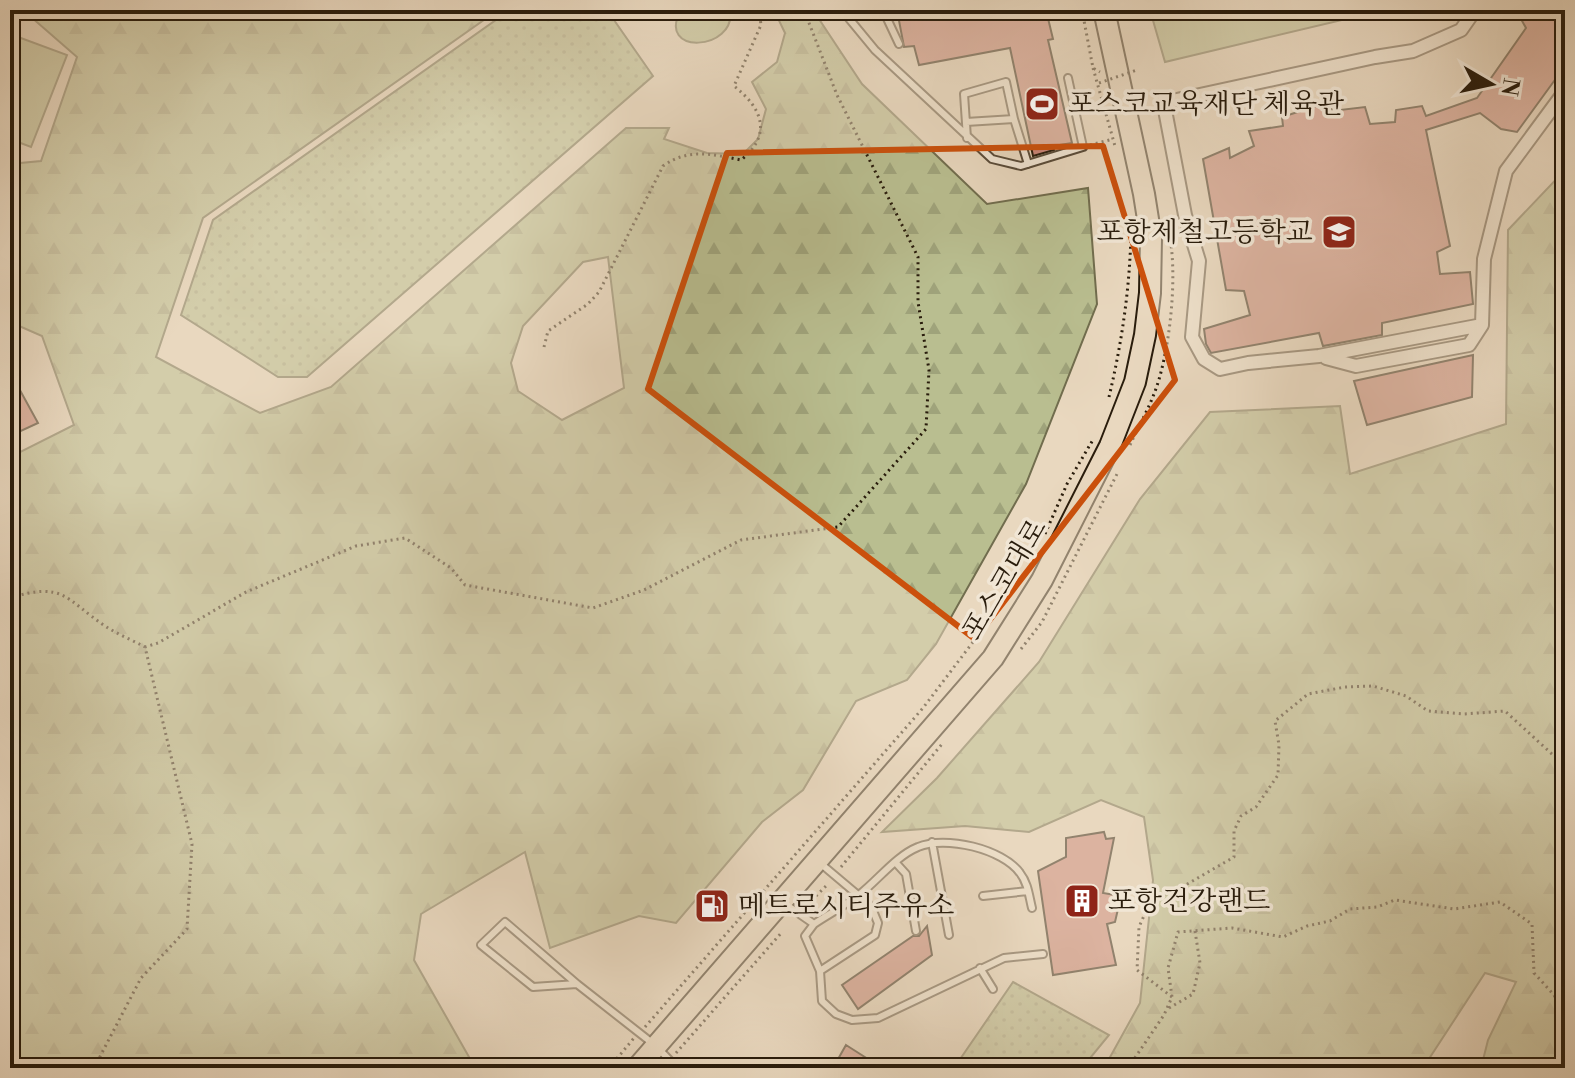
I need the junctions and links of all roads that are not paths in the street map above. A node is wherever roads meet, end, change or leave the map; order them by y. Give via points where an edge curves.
1 (842, 10) edge
2 (883, 10) edge
3 (1104, 10) edge
4 (1475, 10) edge
5 (899, 44) dead end
6 (1068, 78) dead end
7 (1565, 91) edge
8 (1014, 119) junction
9 (966, 122) junction
10 (967, 138) junction
11 (1028, 164) junction
12 (932, 842) junction
13 (818, 860) junction
14 (896, 863) junction
15 (1028, 891) junction
16 (859, 895) junction
17 (983, 896) dead end
18 (782, 902) junction
19 (1032, 908) dead end
20 (814, 924) junction
21 (916, 931) dead end
22 (949, 935) dead end
23 (1043, 954) dead end
24 (980, 968) junction
25 (820, 971) junction
26 (577, 984) junction
27 (993, 989) dead end
28 (663, 1053) junction
29 (637, 1068) edge
30 (677, 1068) edge

1 - 10 lane via 875,50
2 - 5 lane
3 - 13 main road, 포스코대로 via 1150,224 1150,293 1135,382 1110,446 1010,632
4 - 7 street via 1461,30 1413,51 1172,101 1165,110 1199,261 1192,337 1204,359 1220,369 1482,325 1484,259 1506,171
6 - 11 lane via 1083,147
8 - 9 lane
8 - 9 lane via 1006,82 964,94
8 - 11 lane
9 - 10 lane
10 - 11 lane via 992,159
12 - 14 lane
12 - 15 lane via 987,850 1012,864
12 - 22 lane
13 - 16 lane
13 - 18 main road, 포스코대로
14 - 16 lane
14 - 21 lane via 906,874
15 - 17 lane
15 - 19 lane
16 - 20 lane
16 - 25 lane via 878,923 875,935
18 - 20 lane
18 - 28 main road, 포스코대로
20 - 25 lane via 805,936
23 - 24 lane via 1004,958
24 - 25 lane via 878,1018 852,1020 822,1001
24 - 27 lane
26 - 26 lane via 505,922 481,945 533,987
26 - 28 lane
28 - 29 main road, 포스코대로
28 - 30 lane

